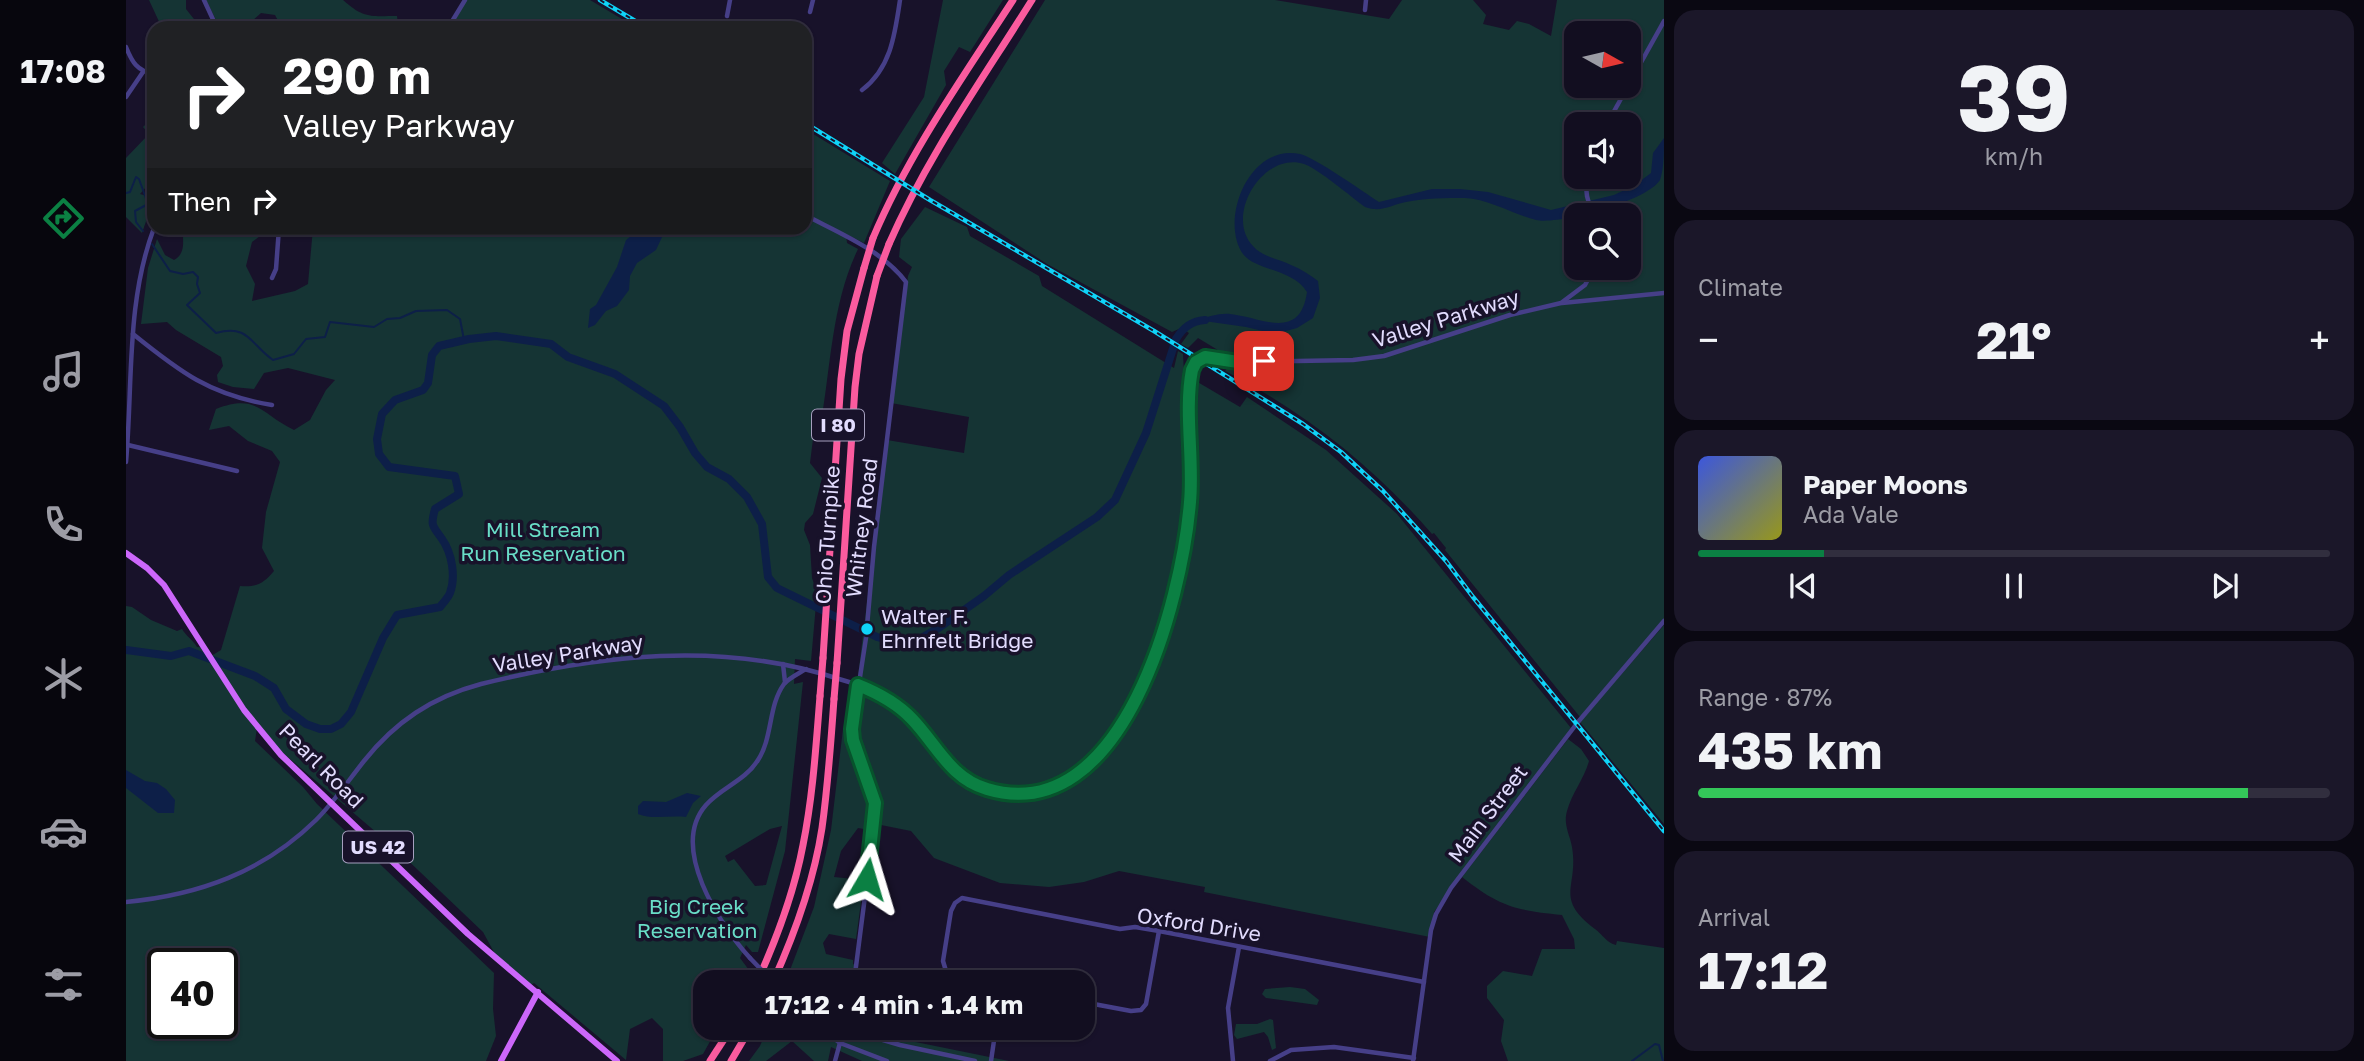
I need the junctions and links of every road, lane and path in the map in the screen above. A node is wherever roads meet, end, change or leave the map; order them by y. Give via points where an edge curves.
1 (204, 0) edge
2 (465, 0) edge
3 (730, 0) edge
4 (813, 0) edge
5 (900, 0) edge
6 (1013, 0) edge
7 (1032, 0) edge
8 (1366, 0) edge
9 (1365, 10) dead end
10 (810, 12) dead end
11 (727, 16) dead end
12 (214, 21) edge
13 (452, 21) edge
14 (1664, 21) edge
15 (126, 47) edge
16 (1642, 61) edge
17 (143, 72) junction
18 (147, 73) edge
19 (862, 90) dead end
20 (126, 97) edge
21 (812, 219) edge
22 (152, 235) edge
23 (278, 235) edge
24 (272, 278) dead end
25 (1588, 280) edge
26 (1585, 285) junction
27 (1664, 293) edge
28 (1588, 299) junction
29 (1561, 303) junction
30 (133, 334) junction
31 (272, 405) dead end
32 (128, 445) edge
33 (126, 462) edge
34 (237, 471) dead end
35 (126, 553) edge
36 (1664, 621) edge
37 (783, 663) junction
38 (806, 669) junction
39 (785, 682) junction
40 (858, 685) junction
41 (331, 803) junction
42 (126, 902) edge
43 (1159, 931) junction
44 (1239, 947) junction
45 (762, 970) edge
46 (762, 970) edge
47 (778, 970) edge
48 (856, 970) edge
49 (946, 970) edge
50 (1424, 982) junction
51 (538, 992) junction
52 (1095, 1004) edge
53 (724, 1040) edge
54 (744, 1040) edge
55 (836, 1040) edge
56 (840, 1040) edge
57 (883, 1040) edge
58 (994, 1040) edge
59 (840, 1043) junction
60 (1414, 1059) edge
61 (501, 1061) edge
62 (617, 1061) edge
63 (710, 1061) edge
64 (732, 1061) edge
65 (835, 1061) edge
66 (887, 1061) edge
67 (975, 1061) edge
68 (991, 1061) edge
69 (1233, 1061) edge
70 (1270, 1061) edge

1 - 12 street
2 - 13 street
3 - 11 street
4 - 10 street
5 - 19 street via 892,48 873,82
6 - 45 highway, Ohio Turnpike / I 80, bridge via 890,198 873,238 847,331 811,797 787,906
7 - 47 highway, Ohio Turnpike / I 80, bridge via 928,164 877,276 855,387 822,831 808,888
8 - 9 street
14 - 16 street
15 - 17 street
17 - 18 street
17 - 20 street
21 - 40 street, Whitney Road via 876,255 906,282
22 - 30 street via 138,278
23 - 24 street
25 - 26 street, Valley Parkway
26 - 28 street
26 - 29 street, Valley Parkway
27 - 28 street
28 - 29 street
29 - 40 street, Valley Parkway via 1368,359 1238,362 1205,357 1196,362 1191,377 1190,500 1171,606 1122,726 1096,757 1064,782 1025,795 971,783 949,766 912,719 886,698
30 - 31 street via 209,388
30 - 32 street
32 - 33 street
32 - 34 street
35 - 41 main road, Pearl Road / US 42 via 164,585 244,710 281,755
36 - 50 street, Main Street via 1578,722 1451,888 1436,914
37 - 38 street, Valley Parkway
37 - 39 street
37 - 41 street, Valley Parkway via 665,654 531,673 458,690 398,724
38 - 39 street
38 - 40 street, Valley Parkway
39 - 46 street, bridge via 759,759 746,775 707,804 692,836 695,866 703,883 728,931
40 - 48 street, Whitney Road via 853,740 875,803
41 - 42 street, Valley Parkway via 286,846 225,881 166,898
41 - 51 main road, Pearl Road / US 42 via 468,934
43 - 44 street, Oxford Drive
43 - 49 street, Oxford Drive via 1120,929 962,898 951,911
43 - 52 street via 1146,1004 1141,1010
44 - 50 street, Oxford Drive
44 - 69 street via 1228,1008
50 - 60 street, Main Street
51 - 61 main road
51 - 62 main road, Pearl Road / US 42
53 - 63 highway
54 - 64 highway
55 - 59 street
56 - 59 street
57 - 67 street
58 - 68 street
59 - 65 street
59 - 66 street
60 - 70 street via 1323,1047 1290,1050

